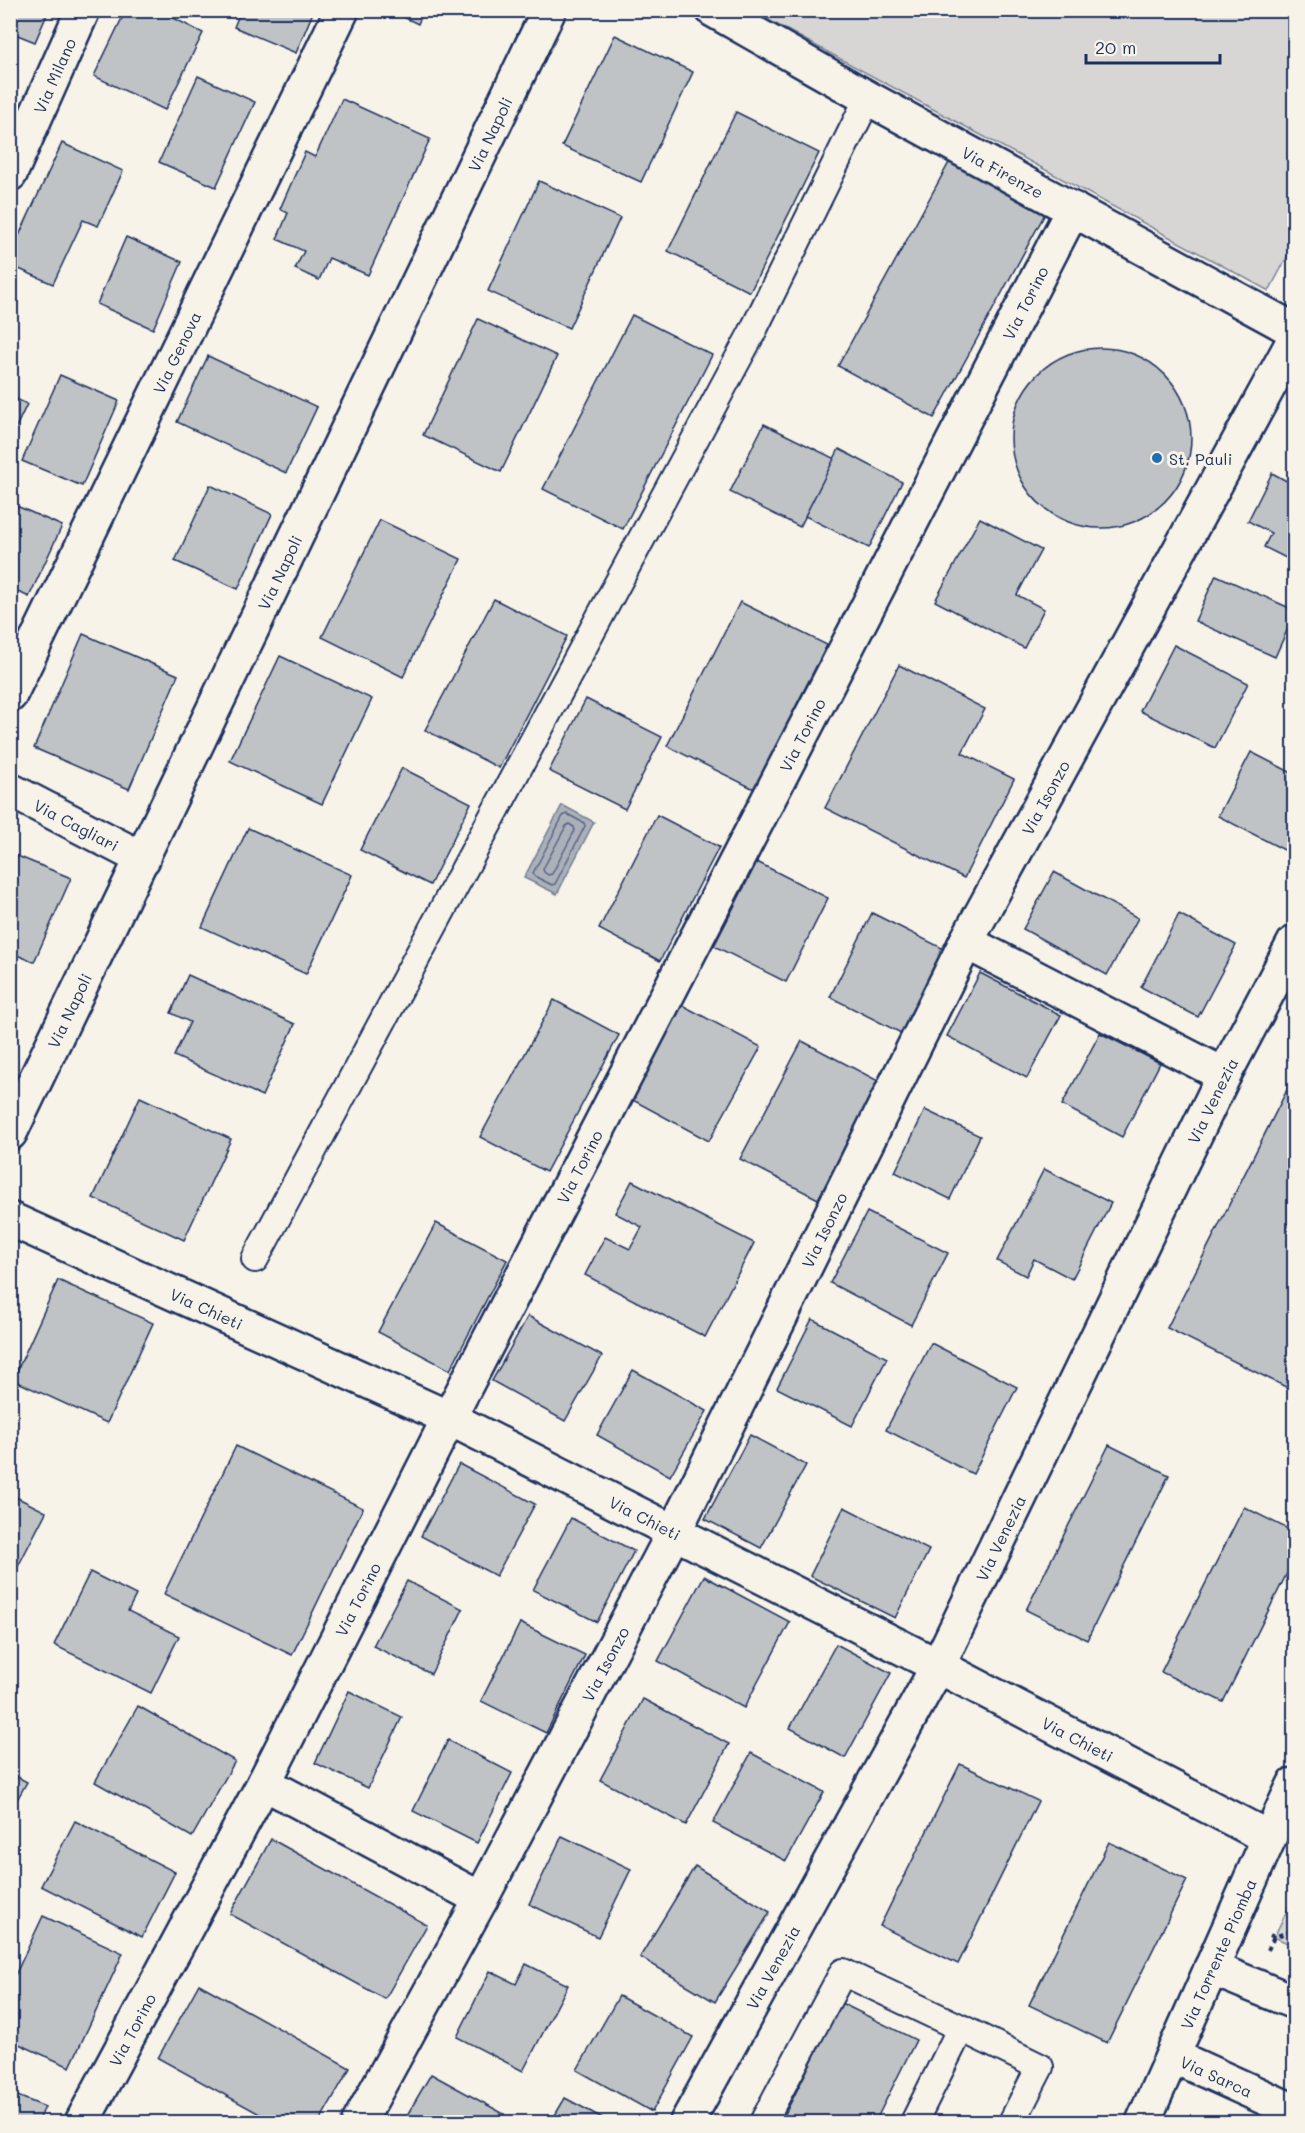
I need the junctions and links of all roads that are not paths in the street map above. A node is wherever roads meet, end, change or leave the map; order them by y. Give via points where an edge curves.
1 (83, 10) edge
2 (342, 10) edge
3 (549, 10) edge
4 (713, 10) edge
5 (868, 98) junction
6 (18, 136) edge
7 (10, 174) edge
8 (1073, 209) junction
9 (1294, 330) edge
10 (1294, 340) edge
11 (10, 695) edge
12 (10, 790) edge
13 (143, 859) junction
14 (966, 942) junction
15 (1294, 944) edge
16 (1224, 1075) junction
17 (10, 1133) edge
18 (10, 1219) edge
19 (255, 1259) dead end
20 (449, 1418) junction
21 (674, 1532) junction
22 (938, 1666) junction
23 (264, 1784) junction
24 (1294, 1785) edge
25 (1269, 1838) junction
26 (481, 1899) junction
27 (1211, 1968) junction
28 (1294, 2002) edge
29 (961, 2028) junction
30 (1173, 2056) junction
31 (1294, 2111) edge
32 (82, 2122) edge
33 (359, 2122) edge
34 (687, 2122) edge
35 (764, 2122) edge
36 (914, 2122) edge
37 (1012, 2122) edge
38 (1143, 2122) edge

1 - 6 street, Via Milano
2 - 11 street, Via Genova
3 - 13 street, Via Napoli
4 - 5 street, Via Firenze
5 - 8 street, Via Firenze
5 - 19 lane via 746,344
6 - 7 street, Via Milano
8 - 9 street, Via Firenze
8 - 20 street, Via Torino
10 - 14 street, Via Isonzo
12 - 13 street, Via Cagliari
13 - 17 street, Via Napoli
14 - 16 street
14 - 21 street, Via Isonzo
15 - 16 street, Via Venezia
16 - 22 street, Via Venezia
18 - 20 street, Via Chieti
20 - 21 street, Via Chieti
20 - 23 street, Via Torino
21 - 22 street, Via Chieti
21 - 26 street, Via Isonzo
22 - 25 street, Via Chieti
22 - 34 street, Via Venezia
23 - 26 street
23 - 32 street, Via Torino
24 - 25 street, Via Torrente Piomba
25 - 27 street, Via Torrente Piomba
26 - 33 street, Via Isonzo
27 - 28 street
27 - 30 street, Via Torrente Piomba
29 - 35 lane via 843,1972
29 - 36 lane
29 - 37 lane via 1040,2067
30 - 31 street, Via Sarca
30 - 38 street, Via Torrente Piomba

